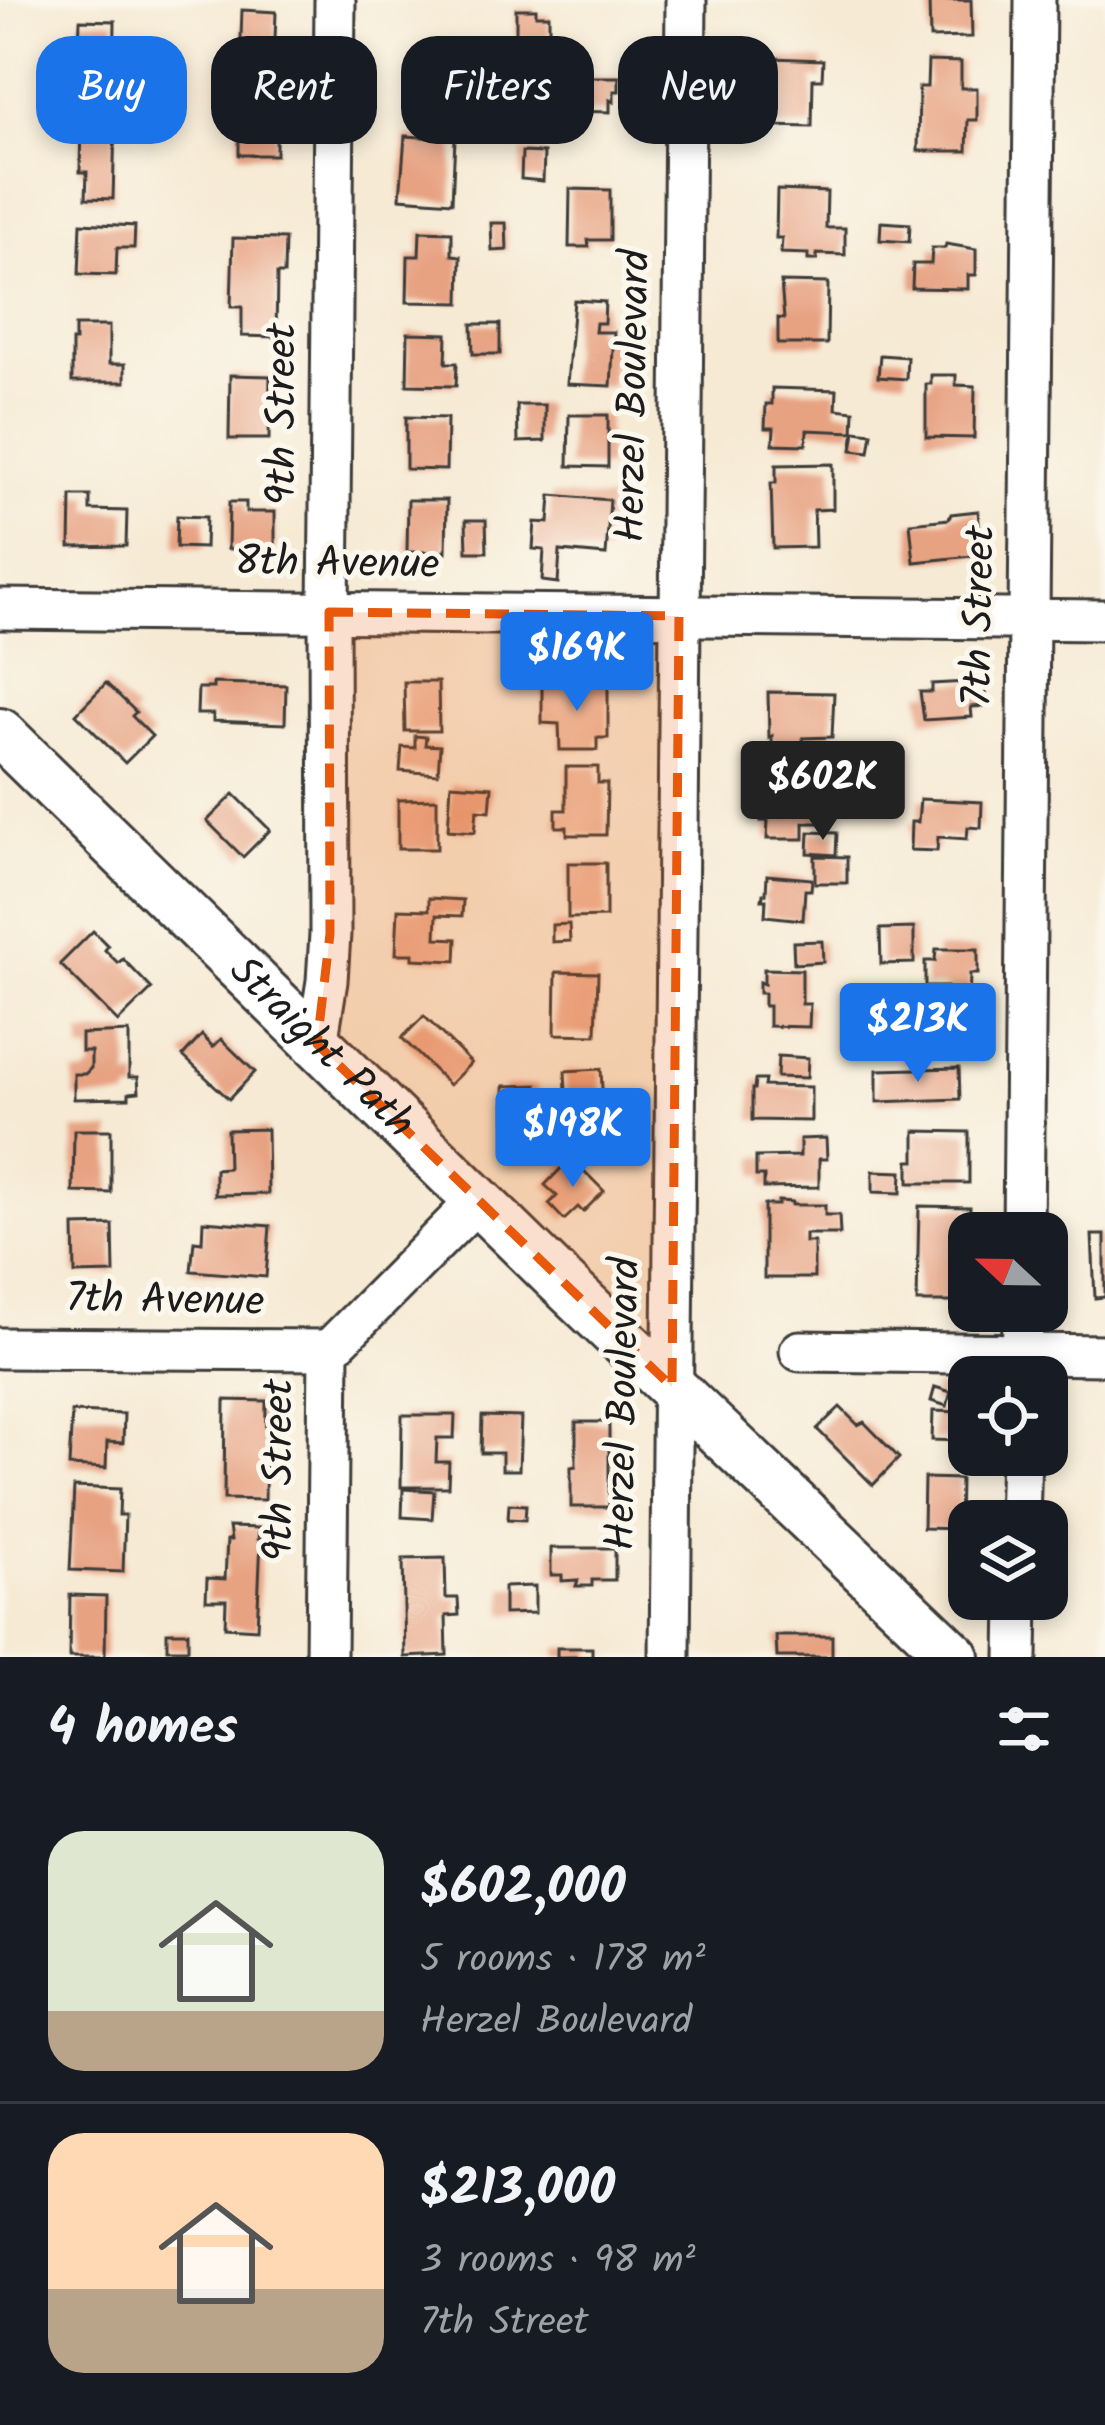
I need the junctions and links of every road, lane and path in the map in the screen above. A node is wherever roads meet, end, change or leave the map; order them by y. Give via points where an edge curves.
1 (335, 0) edge
2 (686, 0) edge
3 (1035, 0) edge
4 (0, 609) edge
5 (329, 612) junction
6 (679, 616) junction
7 (1028, 619) junction
8 (1105, 620) edge
9 (0, 733) edge
10 (316, 1044) junction
11 (477, 1201) junction
12 (1023, 1212) edge
13 (0, 1348) edge
14 (329, 1351) junction
15 (800, 1351) dead end
16 (1105, 1355) edge
17 (1068, 1359) edge
18 (948, 1360) edge
19 (673, 1387) junction
20 (1018, 1620) edge
21 (326, 1657) edge
22 (670, 1657) edge
23 (956, 1657) edge
24 (1017, 1657) edge

1 - 5 street, 9th Street
2 - 6 street, Herzel Boulevard
3 - 7 street, 7th Street
4 - 5 street, 8th Avenue
5 - 6 street, 8th Avenue
5 - 10 street, 9th Street via 330,934
6 - 7 street, 8th Avenue
6 - 19 street, Herzel Boulevard
7 - 8 street, 8th Avenue
7 - 12 street, 7th Street
9 - 10 main road, Straight Path
10 - 11 main road, Straight Path
11 - 14 street, 9th Street
11 - 19 main road, Straight Path
13 - 14 street, 7th Avenue
14 - 21 street, 9th Street
15 - 18 street
16 - 17 street
19 - 22 street, Herzel Boulevard
19 - 23 main road, Straight Path
20 - 24 street

